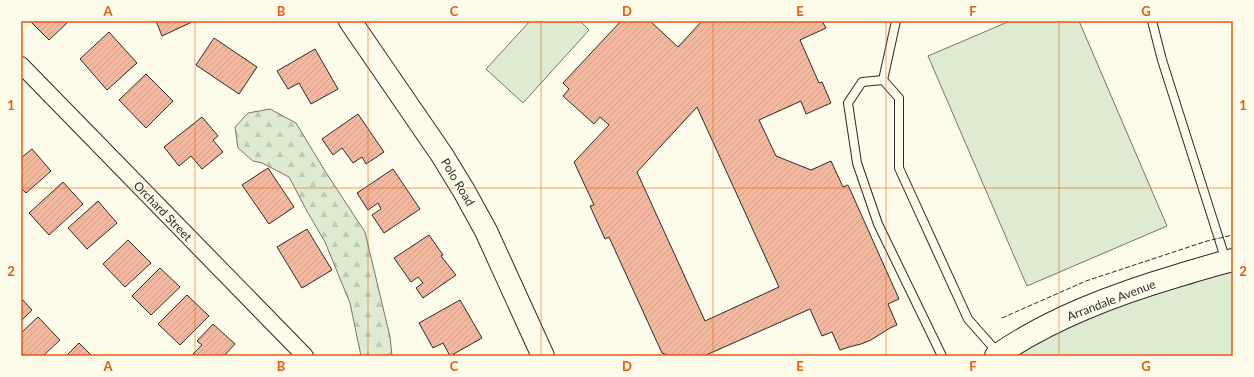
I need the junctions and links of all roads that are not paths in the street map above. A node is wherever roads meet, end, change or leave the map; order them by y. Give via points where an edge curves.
1 (350, 21) edge
2 (896, 21) edge
3 (1152, 21) edge
4 (21, 65) edge
5 (883, 80) junction
6 (1230, 261) edge
7 (999, 355) edge
8 (305, 356) edge
9 (543, 356) edge
10 (942, 356) edge

1 - 9 street, Polo Road via 464,191 486,231
2 - 5 lane
3 - 6 lane via 1162,60
4 - 8 street, Orchard Street
5 - 7 lane via 899,98 899,168 968,319
5 - 10 lane via 862,82 848,103 857,163 878,224
6 - 7 street, Arrandale Avenue via 1140,287 1070,314 1014,344

